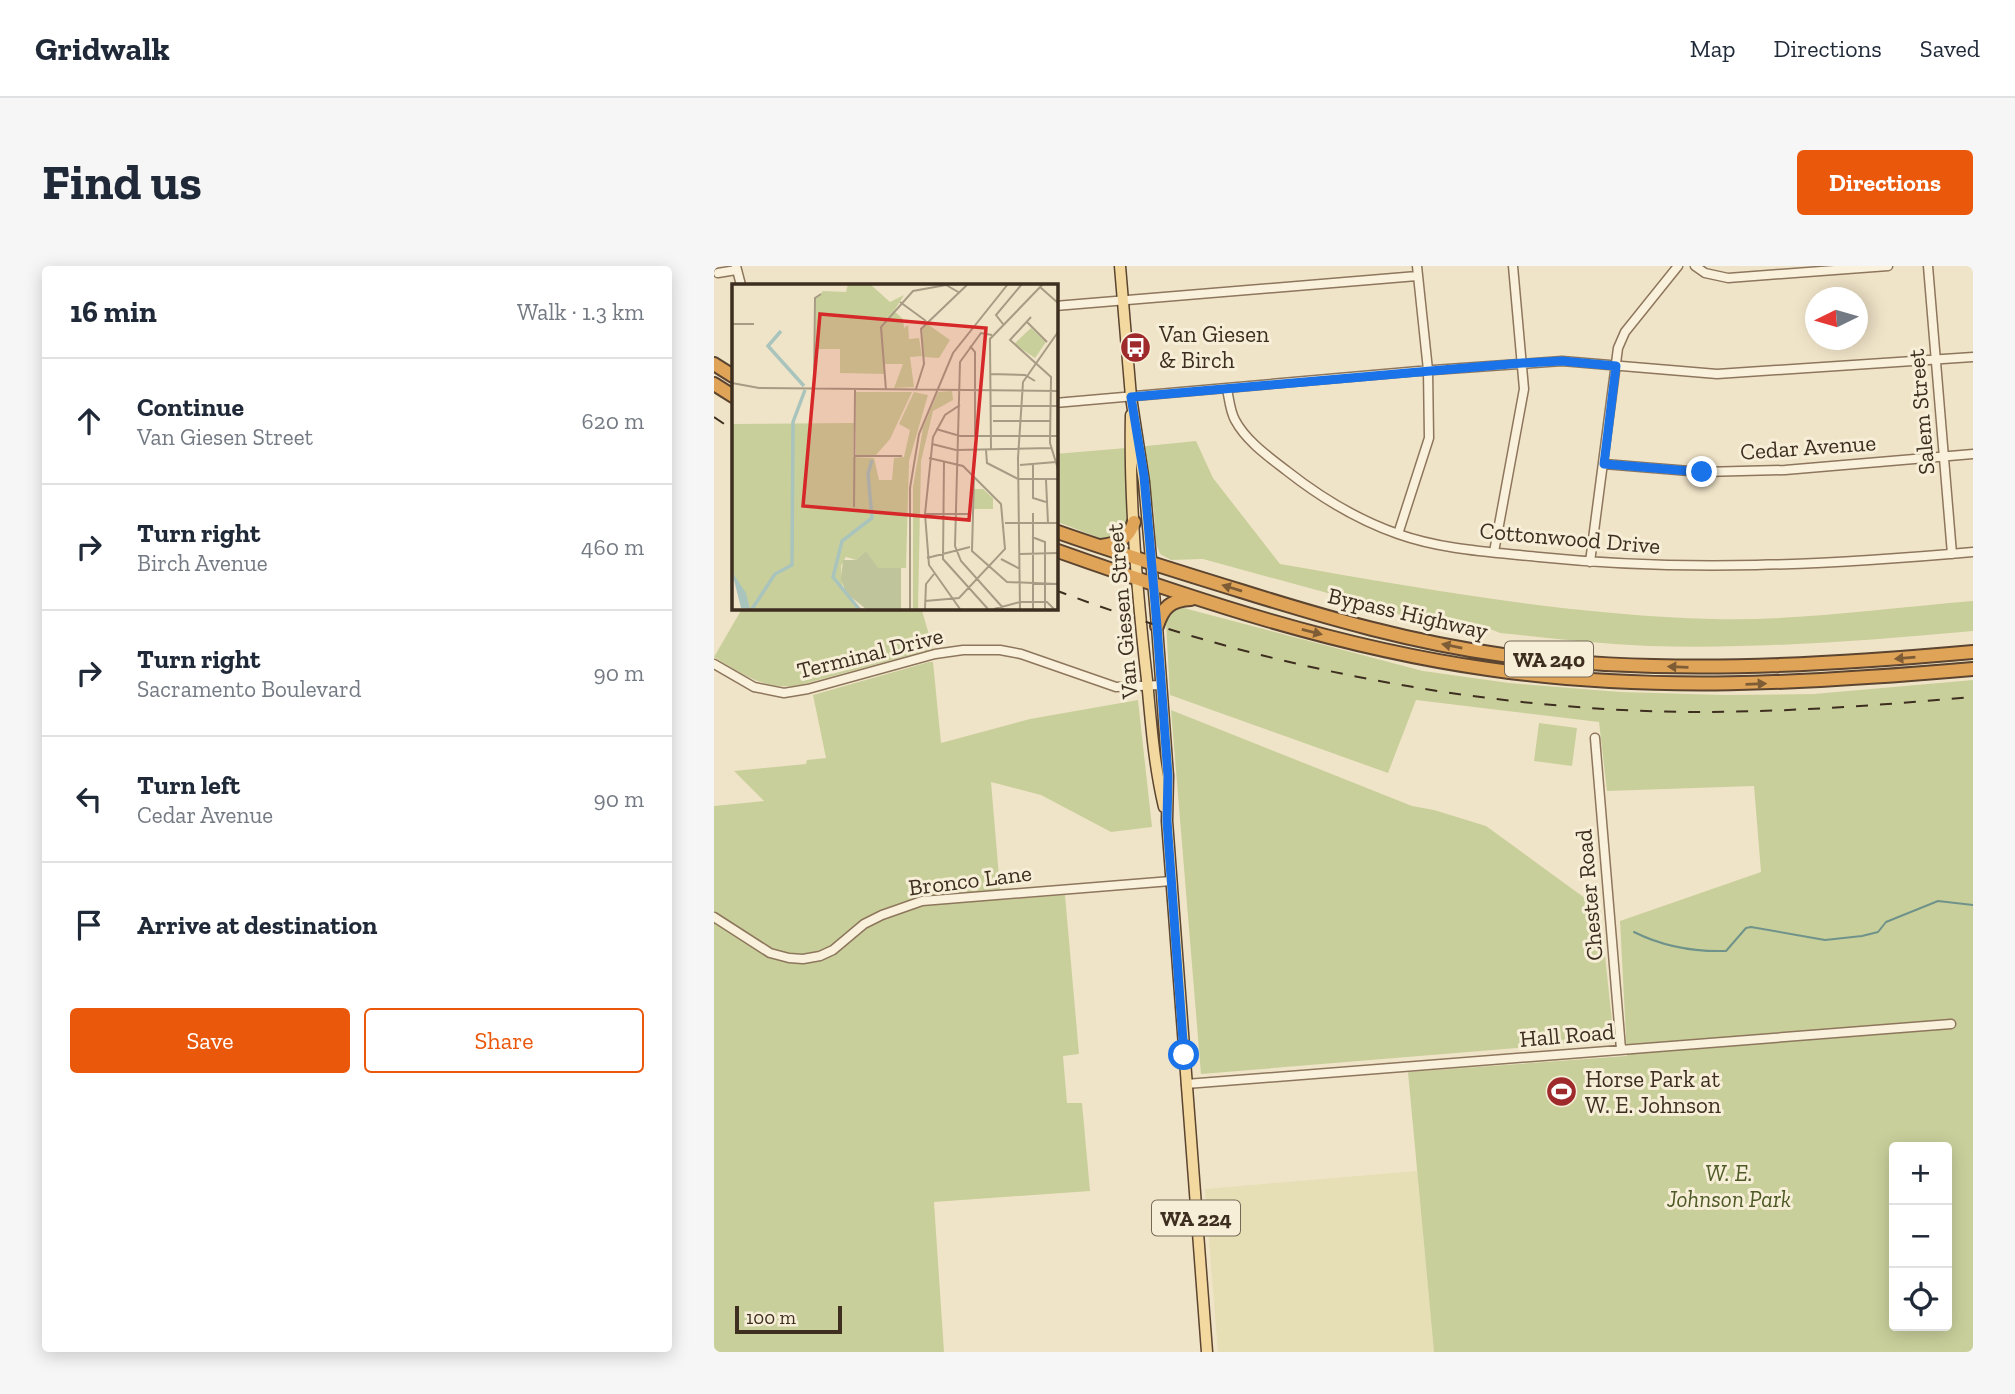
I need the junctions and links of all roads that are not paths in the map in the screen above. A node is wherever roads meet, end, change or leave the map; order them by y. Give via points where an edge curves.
1 (1120, 266) edge
2 (1417, 266) edge
3 (1513, 266) edge
4 (1678, 266) edge
5 (1695, 266) edge
6 (1888, 266) edge
7 (1928, 266) edge
8 (736, 268) edge
9 (718, 273) dead end
10 (1418, 276) junction
11 (1123, 300) junction
12 (1057, 306) edge
13 (1973, 357) edge
14 (1935, 361) junction
15 (714, 363) edge
16 (1522, 363) junction
17 (1616, 366) junction
18 (1428, 370) junction
19 (732, 375) edge
20 (714, 384) edge
21 (1227, 389) junction
22 (732, 395) edge
23 (1131, 397) junction
24 (1057, 403) edge
25 (1973, 454) edge
26 (1944, 456) junction
27 (1604, 464) junction
28 (1134, 522) junction
29 (1057, 532) edge
30 (1398, 534) junction
31 (1098, 547) junction
32 (1057, 551) edge
33 (1494, 552) junction
34 (1973, 552) edge
35 (1952, 554) junction
36 (1136, 559) junction
37 (1590, 562) junction
38 (1152, 564) junction
39 (1137, 579) junction
40 (1153, 584) junction
41 (1199, 599) junction
42 (1157, 626) junction
43 (1973, 652) edge
44 (714, 664) edge
45 (1973, 669) edge
46 (1161, 685) junction
47 (1147, 687) junction
48 (1595, 738) dead end
49 (1167, 821) junction
50 (1171, 881) junction
51 (714, 917) edge
52 (1951, 1024) dead end
53 (1621, 1049) junction
54 (1186, 1084) junction
55 (1199, 1352) edge
56 (1207, 1352) edge

1 - 11 main road, Van Giesen Street
2 - 10 street
3 - 16 street
4 - 17 street via 1621,337
5 - 6 street via 1728,278
7 - 14 street, Salem Street
8 - 9 street
10 - 11 street
10 - 18 street
11 - 12 street
11 - 23 main road, Van Giesen Street
13 - 14 street
14 - 17 street via 1717,374
14 - 26 street, Salem Street
15 - 19 highway
16 - 17 street
16 - 18 street
16 - 33 street via 1524,389
17 - 27 street
18 - 21 street
18 - 30 street via 1429,438
20 - 22 highway
21 - 23 street
21 - 30 street, Cottonwood Drive via 1234,418 1268,456 1320,495
23 - 24 street
23 - 28 main road, Van Giesen Street
23 - 38 main road, Van Giesen Street
25 - 26 street, Cedar Avenue
26 - 27 street, Cedar Avenue via 1702,472
26 - 35 street, Salem Street
27 - 37 street
28 - 31 highway via 1120,542
28 - 36 main road, Van Giesen Street
29 - 31 highway, Bypass Highway / WA 240
30 - 33 street, Cottonwood Drive via 1447,547
31 - 36 highway, Bypass Highway / WA 240
32 - 39 highway, Bypass Highway / WA 240
33 - 37 street, Cottonwood Drive
34 - 35 street, Cottonwood Drive
35 - 37 street, Cottonwood Drive via 1735,567
36 - 38 highway, Bypass Highway / WA 240
36 - 39 main road, Van Giesen Street / WA 224
38 - 40 main road, Van Giesen Street / WA 224
43 -> 38 highway, Bypass Highway / WA 240 via 1723,667 1533,658 1402,636
39 - 40 highway, Bypass Highway / WA 240
39 - 47 main road, Van Giesen Street / WA 224
40 - 41 highway, Bypass Highway / WA 240
40 - 42 main road, Van Giesen Street / WA 224
41 - 42 highway via 1170,604
41 -> 45 highway, Bypass Highway / WA 240 via 1399,653 1538,676 1748,684
42 - 46 main road, Van Giesen Street / WA 224
44 - 47 street, Terminal Drive via 754,687 784,693 935,654 1000,650 1113,686
46 - 47 street, Terminal Drive
46 - 49 main road, Van Giesen Street / WA 224
47 - 49 main road, Van Giesen Street / WA 224
48 - 53 street, Chester Road
49 - 50 main road, Van Giesen Street / WA 224
50 - 51 street, Bronco Lane via 922,901 882,915 826,953 803,959 769,953
50 - 54 main road, Van Giesen Street / WA 224
52 - 53 street, Hall Road
53 - 54 street, Hall Road
54 - 56 main road, Van Giesen Street / WA 224
55 - 56 street

